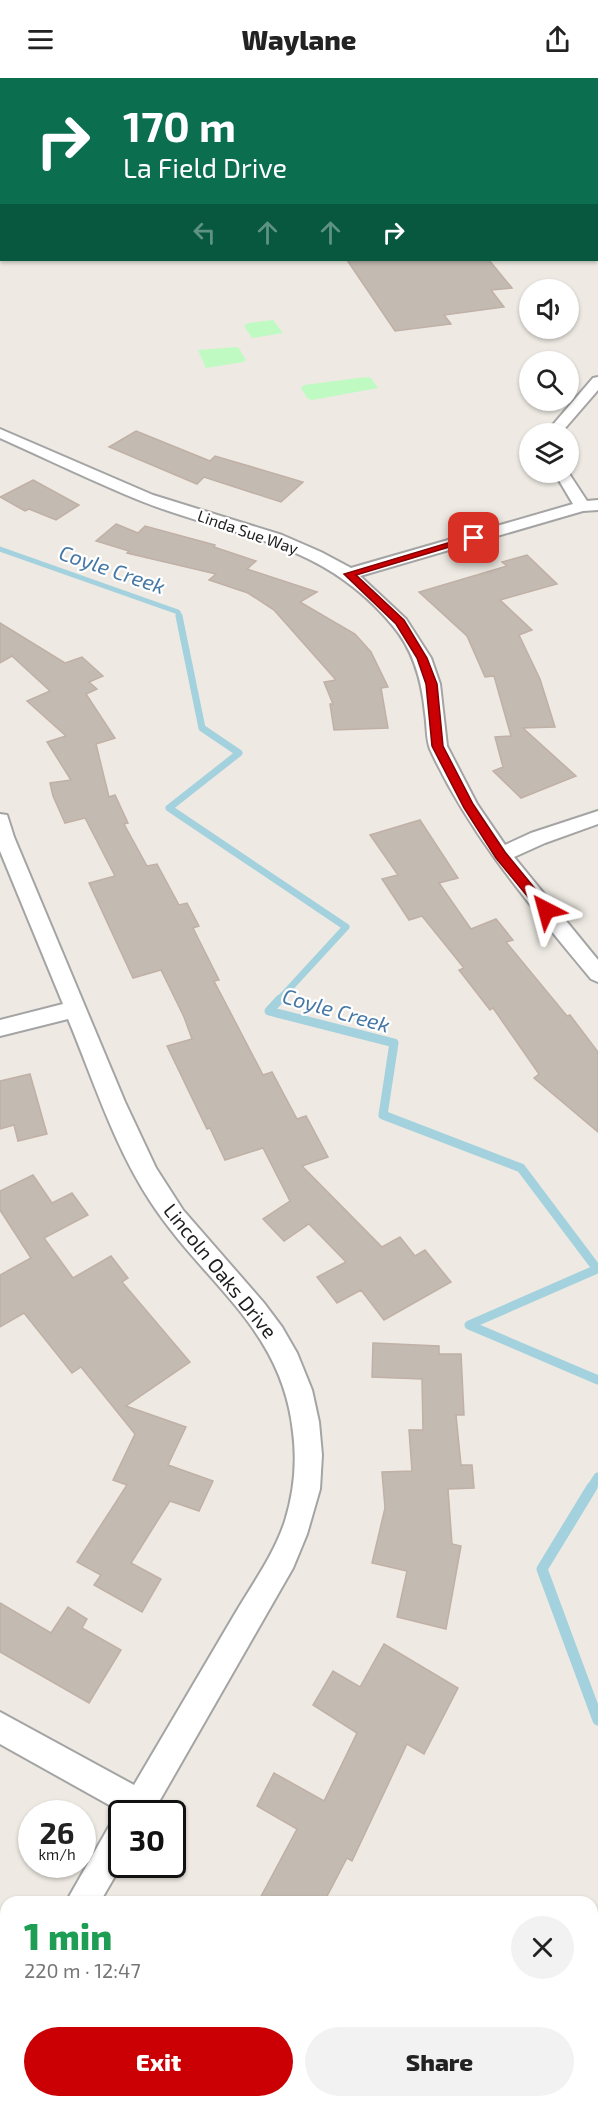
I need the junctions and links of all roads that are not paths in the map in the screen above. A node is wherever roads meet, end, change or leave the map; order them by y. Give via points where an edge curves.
1 (598, 381) edge
2 (562, 423) edge
3 (0, 433) edge
4 (571, 483) edge
5 (590, 505) edge
6 (349, 574) junction
7 (598, 818) edge
8 (0, 820) edge
9 (501, 855) junction
10 (598, 974) edge
11 (75, 1009) junction
12 (0, 1029) edge
13 (0, 1727) edge
14 (121, 1800) edge
15 (141, 1800) edge
16 (108, 1858) edge
17 (86, 1896) edge

1 - 2 street
3 - 6 street, Linda Sue Way via 148,498 276,538
4 - 5 street
5 - 6 street
6 - 9 street, Linda Sue Way via 400,622 422,658 431,684 438,746 468,805
7 - 9 street
8 - 11 street, Lincoln Oaks Drive
9 - 10 street, Linda Sue Way
11 - 12 street
11 - 15 street, Lincoln Oaks Drive via 131,1142 158,1193 213,1266 258,1313 281,1348 298,1389 308,1432 307,1479 300,1519 283,1558
13 - 14 street
16 - 17 street

